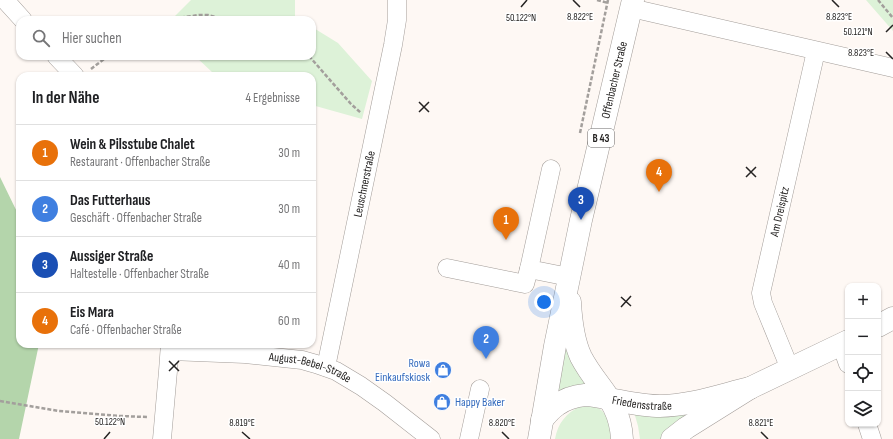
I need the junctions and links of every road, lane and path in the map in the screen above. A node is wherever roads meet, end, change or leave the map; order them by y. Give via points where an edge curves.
1 (397, 0) edge
2 (878, 0) edge
3 (10, 2) edge
4 (632, 4) edge
5 (20, 16) edge
6 (192, 16) edge
7 (212, 16) edge
8 (893, 18) edge
9 (816, 51) junction
10 (62, 60) edge
11 (102, 60) edge
12 (312, 60) edge
13 (893, 68) edge
14 (78, 72) edge
15 (84, 72) edge
16 (376, 126) junction
17 (551, 169) dead end
18 (447, 268) dead end
19 (529, 268) junction
20 (569, 277) junction
21 (893, 318) edge
22 (881, 324) edge
23 (170, 348) edge
24 (181, 348) edge
25 (845, 350) edge
26 (326, 367) junction
27 (790, 369) junction
28 (750, 388) junction
29 (480, 389) dead end
30 (610, 399) junction
31 (0, 401) edge
32 (164, 417) junction
33 (868, 427) edge
34 (540, 430) edge
35 (162, 439) edge
36 (431, 439) edge
37 (469, 439) edge
38 (622, 439) edge
39 (672, 439) edge
40 (872, 439) edge

1 - 16 street, Leuschnerstraße via 393,45
2 - 8 path
3 - 5 street
4 - 9 street
4 - 20 main road, Offenbacher Straße / B 43
6 - 7 path
9 - 13 street
9 - 27 street, Am Dreispitz via 761,293
10 - 14 street
11 - 15 path
12 - 16 path via 351,104
16 - 26 street, Leuschnerstraße
17 - 19 street
18 - 19 street via 525,284
19 - 20 street
20 - 30 main road, Offenbacher Straße via 573,333 580,356
20 - 34 main road, Offenbacher Straße / B 43
21 - 22 main road
23 - 32 street
24 - 26 street, August-Bebel-Straße via 272,356 302,360
25 - 27 main road, Friedensstraße
26 - 36 street, August-Bebel-Straße via 361,386
27 - 28 main road, Friedensstraße
28 - 30 main road, Friedensstraße via 667,406 642,405
28 - 39 main road, Friedensstraße
29 - 37 street
30 - 34 main road, Friedensstraße via 586,395 566,400 549,412
30 - 38 main road, Offenbacher Straße via 619,416
31 - 32 path via 58,411
32 - 35 street
33 - 40 street

